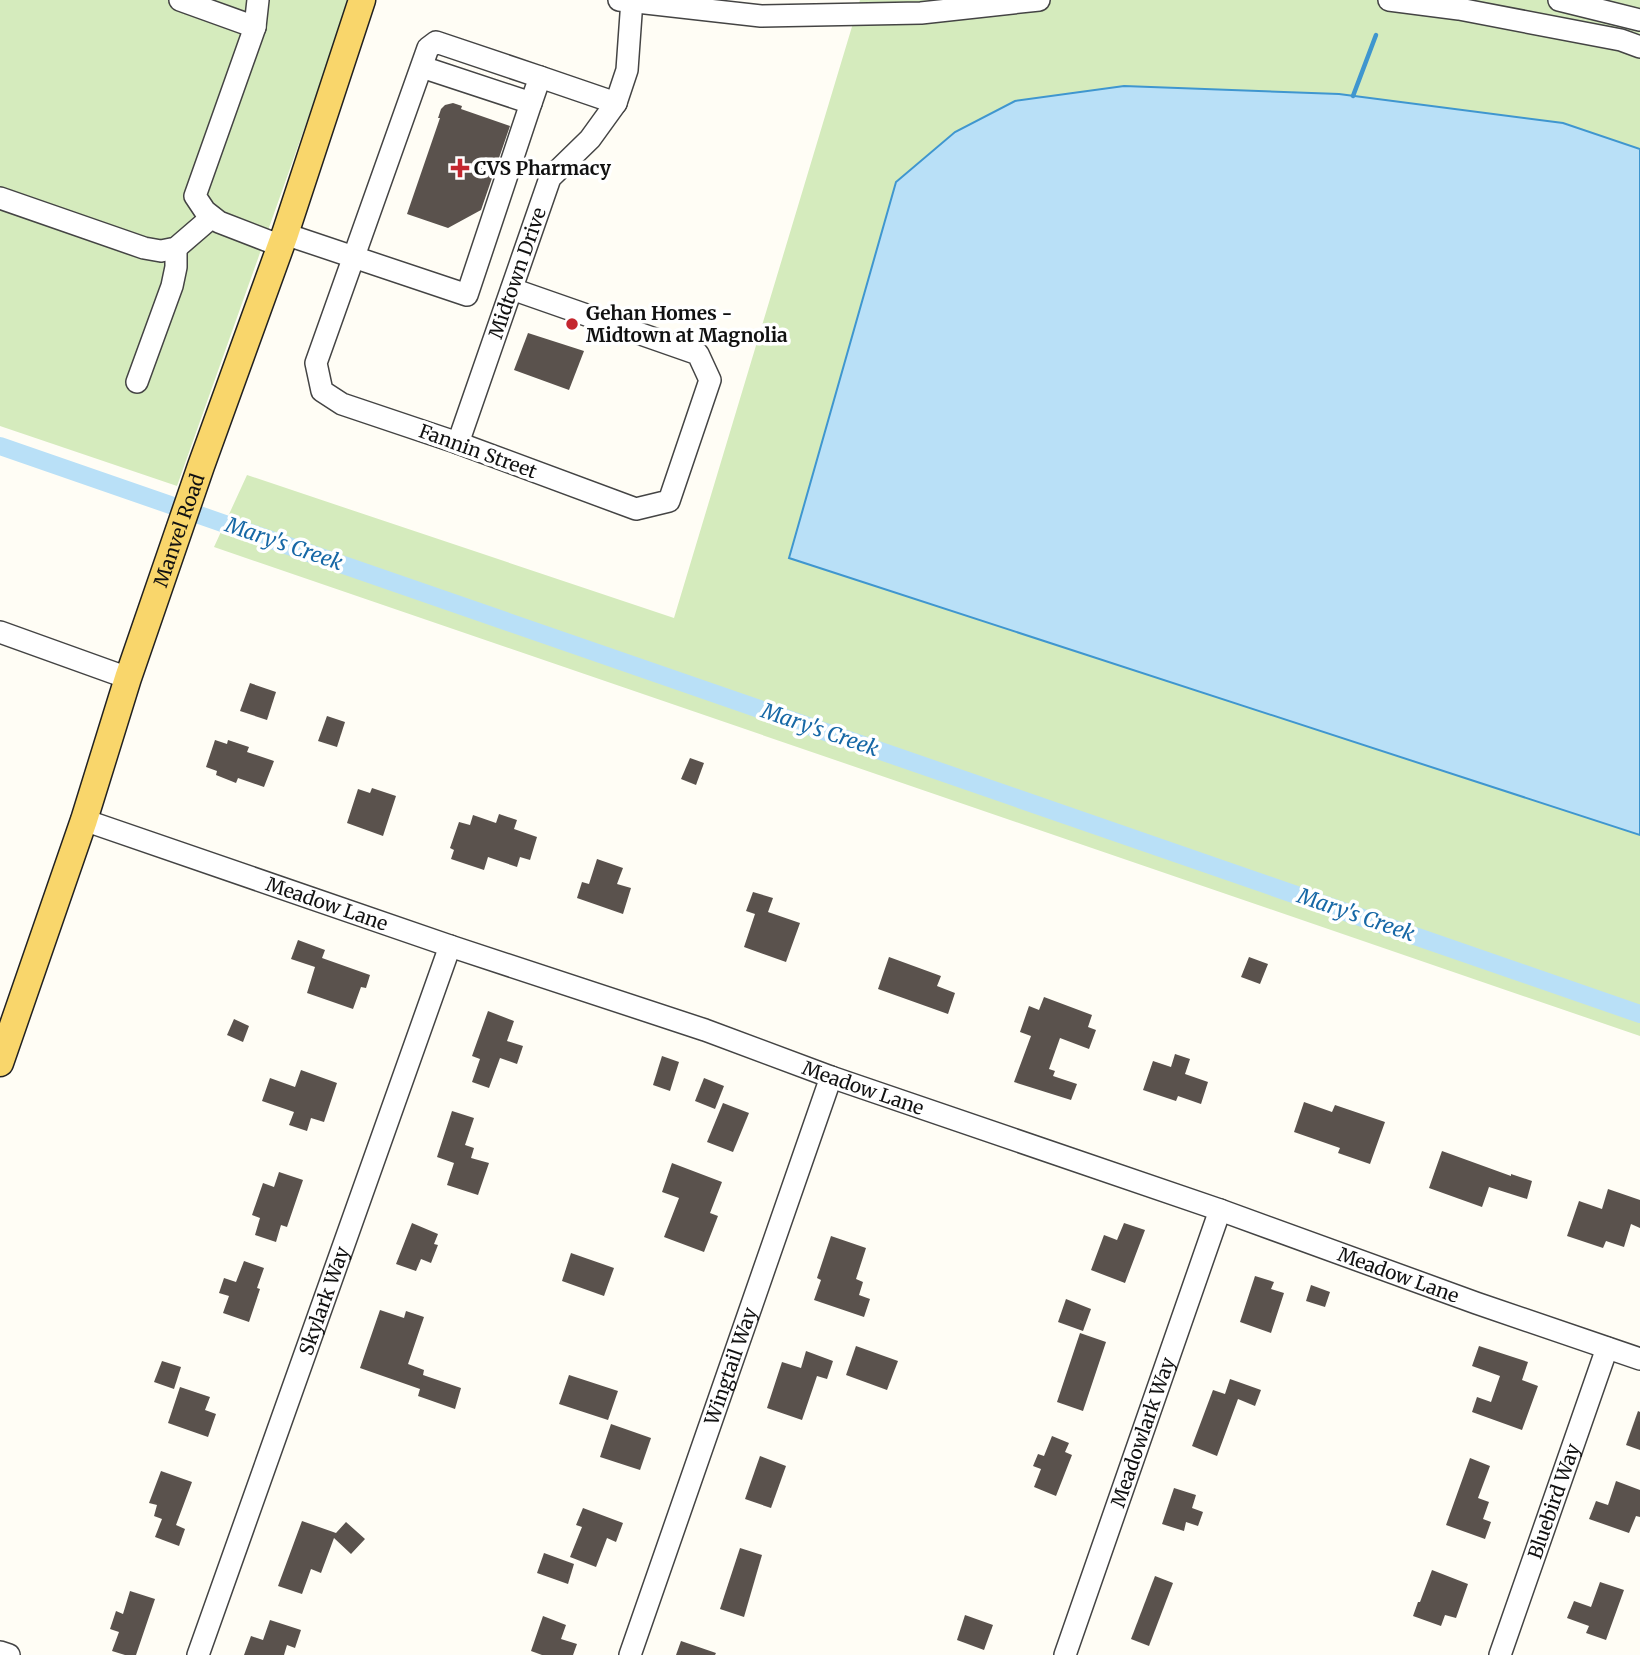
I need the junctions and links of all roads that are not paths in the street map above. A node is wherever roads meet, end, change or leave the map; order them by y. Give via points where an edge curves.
1 (180, 0) edge
2 (258, 0) edge
3 (362, 0) edge
4 (1040, 0) edge
5 (1389, 0) edge
6 (1559, 0) edge
7 (627, 1) edge
8 (1596, 9) junction
9 (1640, 20) edge
10 (255, 27) junction
11 (1591, 34) junction
12 (1640, 47) edge
13 (422, 67) junction
14 (540, 78) junction
15 (531, 103) junction
16 (616, 103) junction
17 (0, 198) edge
18 (212, 217) junction
19 (283, 240) junction
20 (176, 248) junction
21 (355, 258) junction
22 (512, 289) junction
23 (137, 382) dead end
24 (458, 443) junction
25 (0, 632) edge
26 (128, 678) junction
27 (84, 820) junction
28 (450, 946) junction
29 (1, 1054) edge
30 (831, 1077) junction
31 (1220, 1210) junction
32 (1607, 1348) junction
33 (1640, 1359) edge
34 (0, 1652) edge
35 (9, 1655) edge
36 (198, 1655) edge
37 (630, 1655) edge
38 (1065, 1655) edge
39 (1500, 1655) edge

1 - 10 street
2 - 10 street
3 - 19 main road, Manvel Road
4 - 7 street via 920,13 761,16
5 - 11 street
6 - 8 street
7 - 16 street, Midtown Drive via 627,70
8 - 9 street
8 - 11 street
10 - 18 street via 195,196
11 - 12 street
13 - 14 street via 428,48 436,42
13 - 15 street
13 - 21 street
14 - 15 street
14 - 16 street
15 - 21 street via 467,295
16 - 22 street, Midtown Drive via 590,139 550,178
17 - 20 street via 144,248
18 - 19 street
18 - 20 street
19 - 21 street
19 - 26 main road, Manvel Road
20 - 23 street via 172,286
21 - 24 street, Fannin Street via 316,363 322,391 342,404
22 - 24 street, Midtown Drive
22 - 24 street, Fannin Street via 698,354 710,380 669,501 636,509
25 - 26 street
26 - 27 main road, Manvel Road
27 - 28 street, Meadow Lane
27 - 29 main road, Manvel Road
28 - 30 street, Meadow Lane
28 - 36 street, Skylark Way
30 - 31 street, Meadow Lane
30 - 37 street, Wingtail Way
31 - 32 street, Meadow Lane
31 - 38 street, Meadowlark Way
32 - 33 street, Meadow Lane
32 - 39 street, Bluebird Way
34 - 35 street

